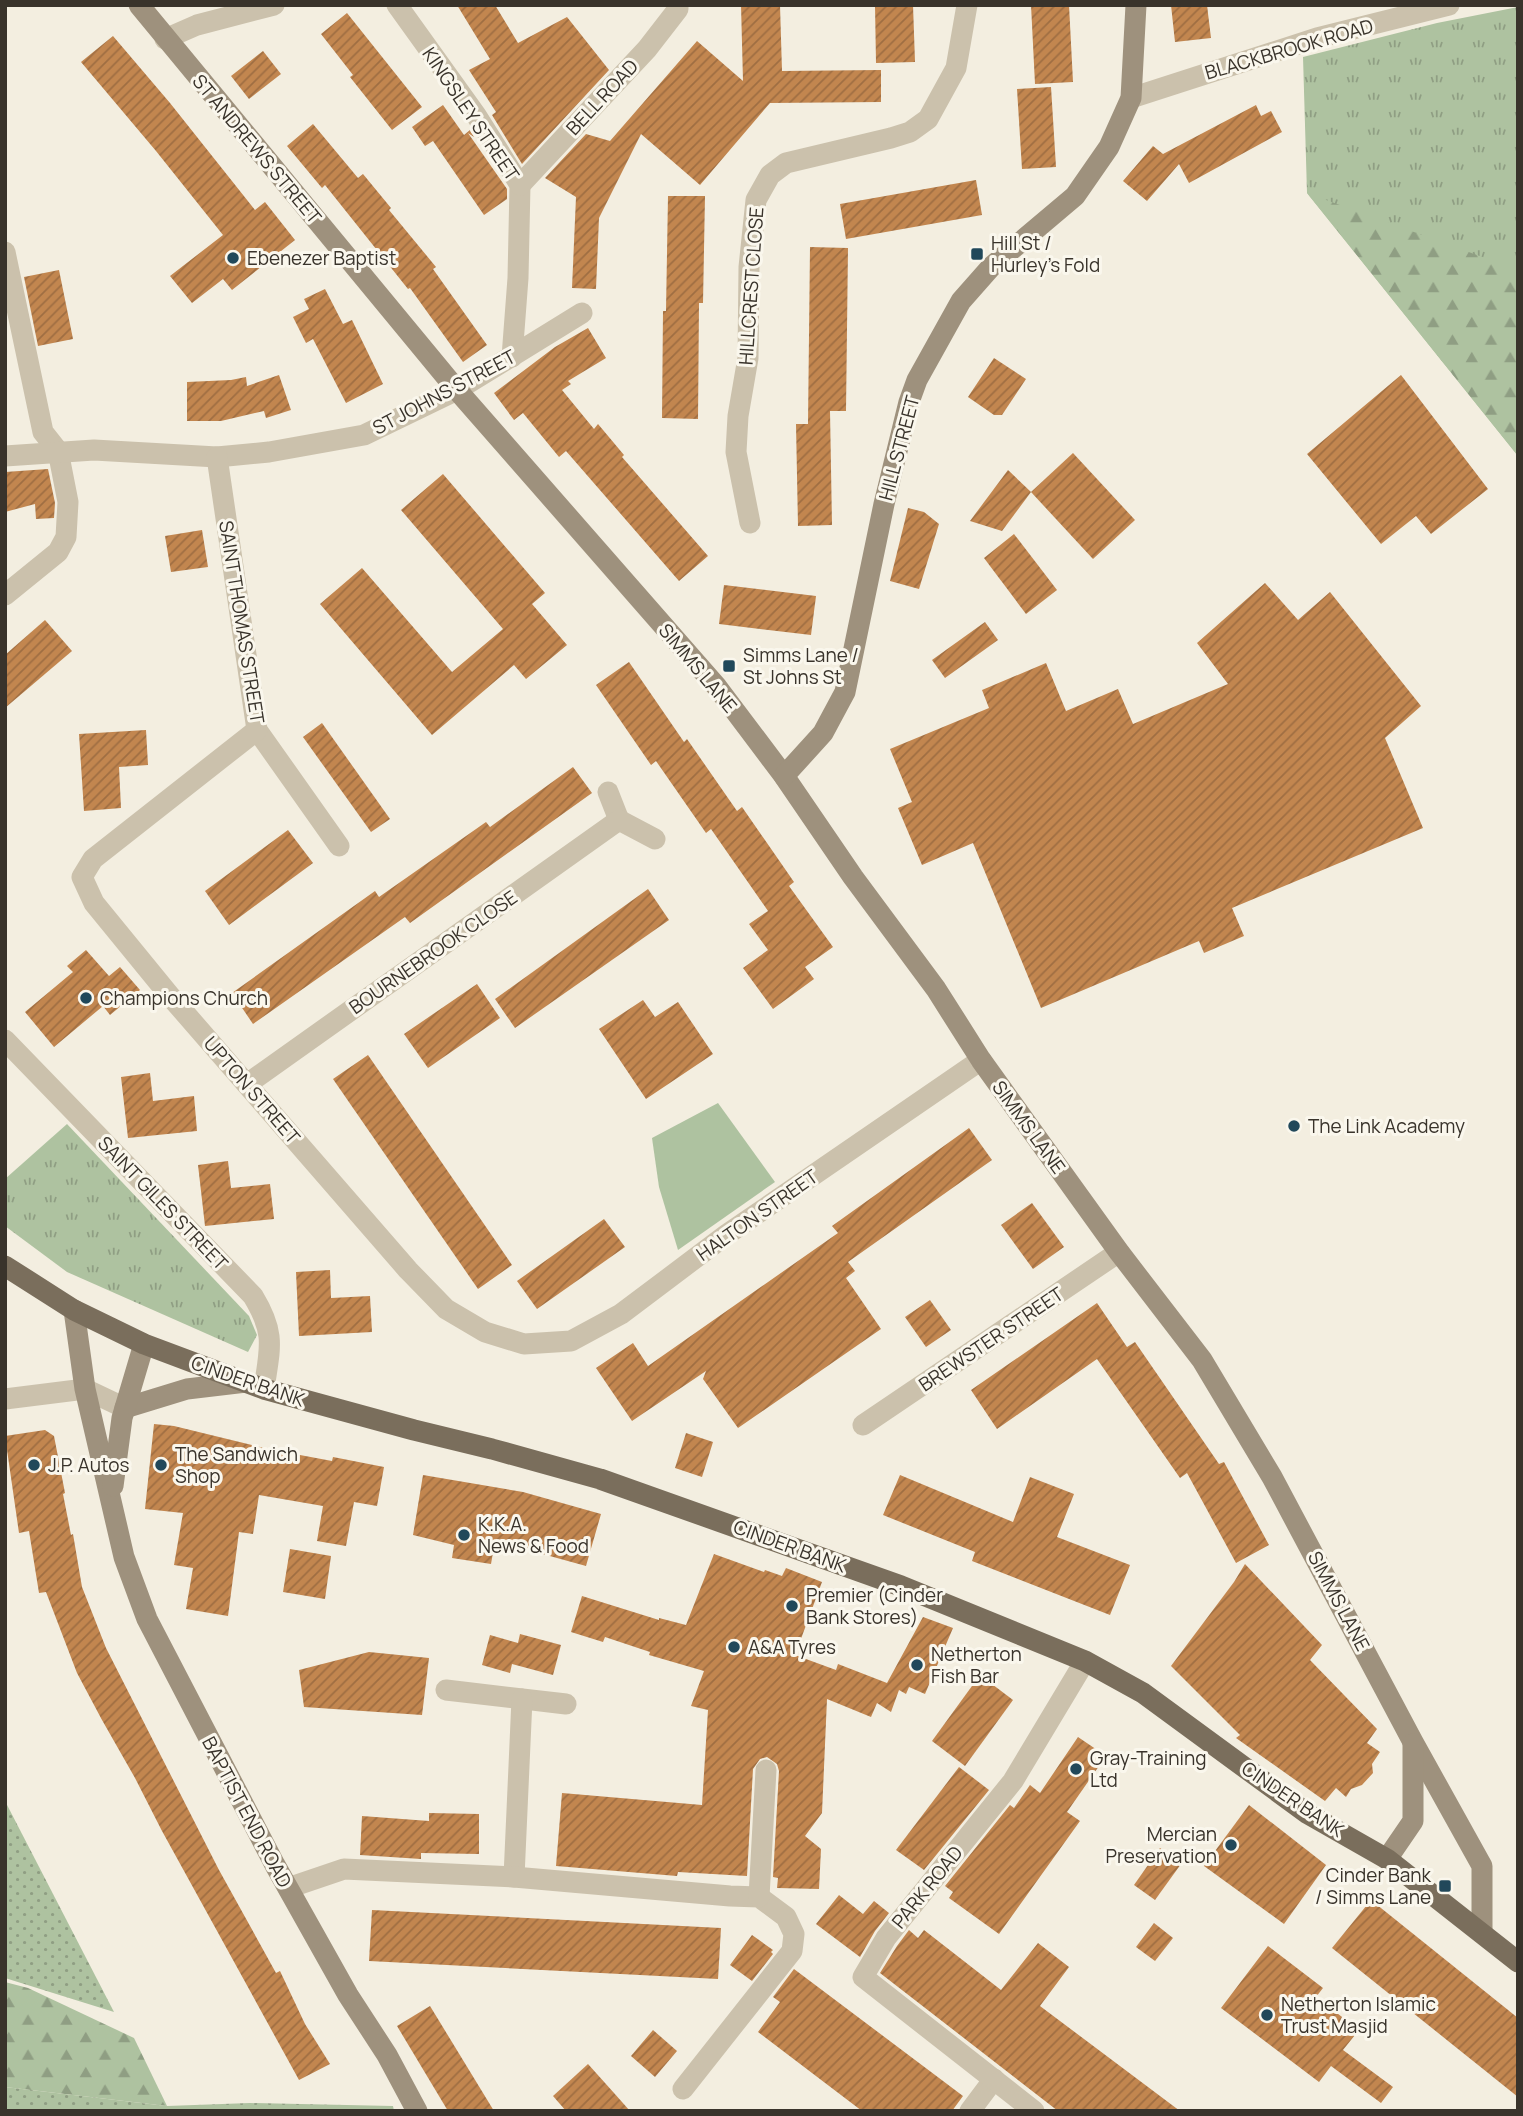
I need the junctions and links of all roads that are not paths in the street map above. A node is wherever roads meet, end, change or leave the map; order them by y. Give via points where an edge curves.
1 (139, 5) edge
2 (274, 5) edge
3 (397, 5) edge
4 (678, 5) edge
5 (967, 5) edge
6 (1136, 5) edge
7 (1449, 5) edge
8 (165, 39) junction
9 (1131, 98) junction
10 (520, 185) junction
11 (5, 252) edge
12 (582, 313) dead end
13 (512, 356) junction
14 (457, 390) junction
15 (58, 451) junction
16 (5, 456) edge
17 (217, 457) junction
18 (750, 523) dead end
19 (5, 595) edge
20 (257, 730) junction
21 (785, 776) junction
22 (608, 792) dead end
23 (619, 820) junction
24 (655, 839) dead end
25 (339, 846) dead end
26 (5, 1040) edge
27 (981, 1060) junction
28 (247, 1084) junction
29 (1119, 1252) junction
30 (5, 1266) edge
31 (74, 1310) junction
32 (144, 1344) junction
33 (524, 1344) joint
34 (255, 1386) junction
35 (85, 1389) junction
36 (5, 1399) edge
37 (125, 1408) junction
38 (863, 1425) dead end
39 (112, 1498) junction
40 (1085, 1661) junction
41 (446, 1690) dead end
42 (522, 1699) junction
43 (566, 1704) dead end
44 (1413, 1742) junction
45 (766, 1770) dead end
46 (1387, 1859) junction
47 (514, 1877) junction
48 (288, 1888) junction
49 (759, 1897) junction
50 (1482, 1933) junction
51 (1518, 1962) edge
52 (994, 2079) junction
53 (683, 2089) dead end
54 (418, 2111) edge
55 (970, 2111) edge
56 (1034, 2111) edge

1 - 8 street, ST ANDREWS STREET
2 - 8 street via 197,24
3 - 10 street, KINGSLEY STREET
4 - 10 street, BELL ROAD via 647,49
5 - 18 street, HILLCREST CLOSE via 956,68 929,119 891,138 786,163 770,175 756,200 749,267 748,358 736,452
6 - 9 street, HILL STREET
7 - 9 street, BLACKBROOK ROAD via 1317,38
8 - 14 street, ST ANDREWS STREET
9 - 21 street, HILL STREET via 1109,148 1075,196 990,267 961,300 917,380 884,504 845,692 823,733
10 - 13 street, KINGSLEY STREET
11 - 15 street via 43,432
12 - 13 street, ST JOHNS STREET
13 - 14 street, ST JOHNS STREET
14 - 17 street, ST JOHNS STREET via 364,435
14 - 21 street, SIMMS LANE via 717,687
15 - 16 street, ST JOHNS STREET
15 - 17 street, ST JOHNS STREET
15 - 19 street via 68,502 66,537 51,559
17 - 20 street, SAINT THOMAS STREET
20 - 25 street, SAINT THOMAS STREET
20 - 28 street, UPTON STREET via 93,859 82,877 94,903
21 - 27 street, SIMMS LANE
22 - 23 street
23 - 24 street
23 - 28 street, BOURNEBROOK CLOSE
26 - 34 street, SAINT GILES STREET via 253,1296 266,1319 271,1346
27 - 29 street, SIMMS LANE
27 - 33 street, HALTON STREET via 726,1235 621,1314 571,1341
28 - 33 street, UPTON STREET via 446,1308 485,1332
29 - 38 street, BREWSTER STREET
29 - 44 street, SIMMS LANE via 1202,1360 1272,1477
30 - 31 main road, CINDER BANK
31 - 32 main road, CINDER BANK
31 - 35 street, BAPTIST END ROAD
32 - 34 main road, CINDER BANK
32 - 37 street, BAPTIST END ROAD
34 - 37 street via 187,1389
34 - 40 main road, CINDER BANK via 600,1479 901,1586
35 - 36 street
35 - 37 street
35 - 39 street, BAPTIST END ROAD
37 - 39 street, BAPTIST END ROAD
39 - 48 street, BAPTIST END ROAD via 124,1557 147,1619
40 - 46 main road, CINDER BANK via 1143,1693 1308,1814
40 - 52 street, PARK ROAD via 1013,1781 886,1937 863,1977
41 - 42 street
42 - 43 street
42 - 47 street
44 - 46 street via 1413,1821
44 - 50 street, SIMMS LANE via 1482,1866
45 - 49 street
46 - 50 main road, CINDER BANK
47 - 48 street via 344,1869
47 - 49 street
48 - 54 street, BAPTIST END ROAD
49 - 53 street via 786,1917 794,1934 792,1951
50 - 51 main road, CINDER BANK
52 - 55 street
52 - 56 street, PARK ROAD

